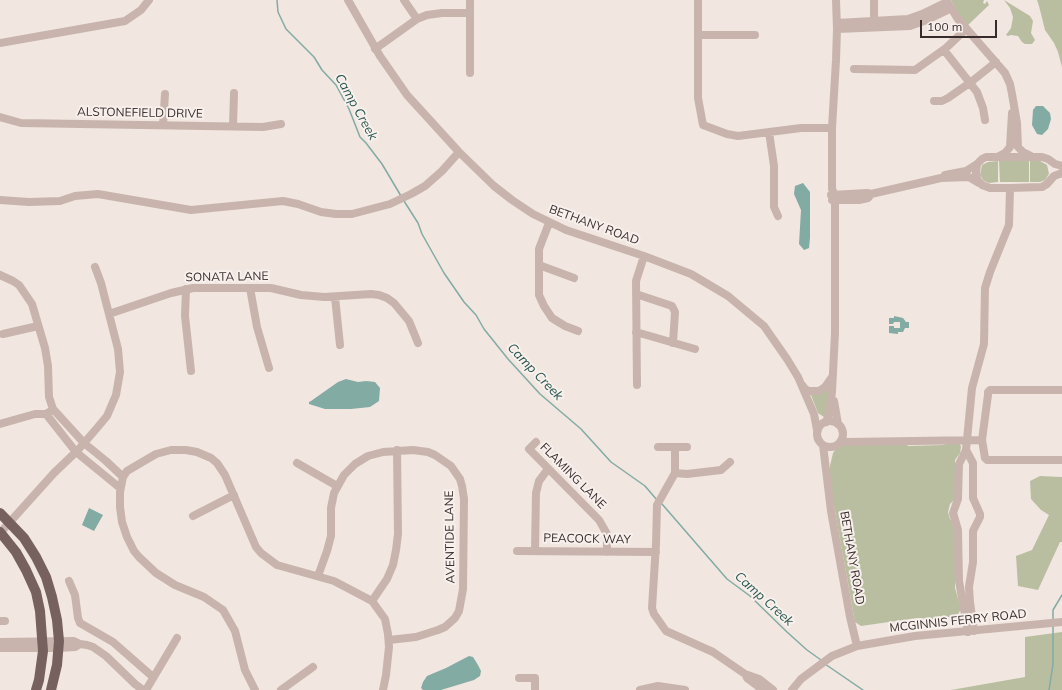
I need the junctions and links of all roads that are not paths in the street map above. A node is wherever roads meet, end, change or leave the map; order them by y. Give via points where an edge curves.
1 (149, 0) edge
2 (348, 0) edge
3 (404, 0) edge
4 (470, 0) edge
5 (698, 0) edge
6 (836, 0) edge
7 (874, 0) edge
8 (947, 4) edge
9 (470, 13) junction
10 (417, 19) junction
11 (874, 24) junction
12 (837, 26) junction
13 (966, 29) junction
14 (698, 35) junction
15 (756, 35) dead end
16 (0, 43) edge
17 (375, 49) junction
18 (944, 50) junction
19 (996, 62) junction
20 (854, 69) dead end
21 (470, 73) dead end
22 (971, 82) junction
23 (234, 93) dead end
24 (165, 94) dead end
25 (1013, 98) junction
26 (934, 101) dead end
27 (0, 117) edge
28 (985, 120) dead end
29 (280, 124) dead end
30 (163, 125) junction
31 (233, 126) junction
32 (817, 128) junction
33 (832, 128) junction
34 (769, 132) junction
35 (832, 148) junction
36 (459, 152) junction
37 (999, 157) junction
38 (1033, 157) junction
39 (1050, 161) junction
40 (977, 164) junction
41 (1062, 166) edge
42 (1062, 173) edge
43 (832, 176) junction
44 (941, 178) junction
45 (1051, 180) junction
46 (979, 183) junction
47 (1010, 188) junction
48 (832, 196) junction
49 (850, 197) junction
50 (0, 200) edge
51 (778, 216) dead end
52 (835, 216) junction
53 (550, 223) junction
54 (644, 256) junction
55 (539, 265) junction
56 (95, 267) dead end
57 (835, 270) junction
58 (0, 275) edge
59 (574, 278) dead end
60 (250, 288) junction
61 (186, 289) junction
62 (636, 294) junction
63 (335, 297) junction
64 (109, 314) junction
65 (38, 326) junction
66 (578, 331) dead end
67 (636, 332) junction
68 (3, 334) dead end
69 (418, 343) dead end
70 (673, 343) junction
71 (340, 345) dead end
72 (695, 349) dead end
73 (269, 368) dead end
74 (191, 371) dead end
75 (833, 375) junction
76 (637, 385) dead end
77 (802, 385) junction
78 (1062, 390) edge
79 (832, 392) junction
80 (50, 412) junction
81 (814, 414) junction
82 (824, 422) junction
83 (0, 424) edge
84 (838, 424) junction
85 (817, 430) junction
86 (842, 432) junction
87 (982, 440) junction
88 (966, 441) junction
89 (536, 442) dead end
90 (869, 442) junction
91 (84, 443) junction
92 (836, 444) junction
93 (823, 445) junction
94 (658, 447) dead end
95 (675, 447) junction
96 (687, 447) dead end
97 (397, 450) junction
98 (966, 450) junction
99 (76, 452) junction
100 (1062, 460) edge
101 (730, 462) dead end
102 (297, 463) dead end
103 (548, 469) junction
104 (675, 473) junction
105 (826, 474) junction
106 (122, 477) junction
107 (337, 486) junction
108 (120, 488) junction
109 (234, 495) junction
110 (0, 513) edge
111 (193, 516) dead end
112 (10, 522) junction
113 (0, 532) edge
114 (518, 551) dead end
115 (535, 551) junction
116 (607, 552) junction
117 (656, 552) junction
118 (318, 576) junction
119 (69, 581) dead end
120 (372, 601) junction
121 (1062, 622) edge
122 (971, 631) junction
123 (177, 638) dead end
124 (389, 640) junction
125 (0, 642) edge
126 (43, 645) junction
127 (59, 645) junction
128 (858, 646) junction
129 (0, 648) edge
130 (313, 667) dead end
131 (154, 677) junction
132 (519, 678) dead end
133 (763, 687) edge
134 (665, 688) edge
135 (36, 690) edge
136 (51, 690) edge
137 (143, 690) edge
138 (146, 690) edge
139 (255, 690) edge
140 (281, 690) edge
141 (383, 690) edge
142 (535, 690) edge
143 (640, 690) edge
144 (684, 690) edge
145 (773, 690) edge
146 (792, 690) edge

1 - 16 street via 141,10 125,21
2 - 17 street, BETHANY ROAD
3 - 10 street
4 - 9 street
5 - 14 street
6 - 12 street
7 - 11 street
8 - 11 street via 913,25 902,27
8 - 13 street
9 - 10 street via 442,13
9 - 21 street
10 - 17 street
11 - 12 street
12 - 33 street
13 - 18 street
13 - 19 street
14 - 15 street
14 - 34 street via 698,98 703,125 732,136
17 - 36 street, BETHANY ROAD via 407,95
18 - 20 street via 913,70
18 - 22 street
19 - 22 street
19 - 25 street via 1007,79
22 - 26 street via 945,100
22 - 28 street via 980,96
23 - 31 street
24 - 30 street
25 - 37 street via 1011,145
25 - 38 street via 1018,147
27 - 30 street, ALSTONEFIELD DRIVE via 21,123
29 - 31 street, ALSTONEFIELD DRIVE via 263,127
30 - 31 street, ALSTONEFIELD DRIVE
32 - 33 street
32 - 34 street
32 - 35 street
33 - 35 street
34 - 51 street via 774,166 774,207
35 - 43 street
36 - 50 street via 425,186 390,204 352,214 321,212 283,201 191,210 98,194 60,201
36 - 53 street, BETHANY ROAD via 499,191
37 - 38 street
37 - 40 street via 986,157
38 - 39 street via 1046,158
39 - 41 street
39 - 45 street via 1053,170
40 - 44 street
40 - 46 street via 976,176
42 - 45 street
43 - 48 street
43 - 49 street via 838,190
44 - 46 street via 969,177
44 - 49 street
45 - 47 street via 1042,187
46 - 47 street via 990,188
47 - 88 street via 1009,225 985,288 984,344 972,388
48 - 49 street
48 - 52 street
48 - 57 street
49 - 52 street via 840,204
52 - 57 street
53 - 54 street, BETHANY ROAD
53 - 55 street via 539,249
54 - 62 street via 636,281
54 - 77 street, BETHANY ROAD via 691,274 728,296 764,326
55 - 59 street
55 - 66 street via 539,295 544,306 552,318
56 - 64 street
57 - 75 street
58 - 65 street via 13,281 24,291 32,304
60 - 61 street, SONATA LANE
60 - 63 street, SONATA LANE via 271,288 301,295
60 - 73 street via 257,327
61 - 64 street, SONATA LANE
61 - 74 street via 185,316
62 - 67 street
62 - 70 street via 672,306 675,312
63 - 69 street, SONATA LANE via 378,294 387,298 409,321
63 - 71 street
64 - 91 street via 119,357 118,387 114,402 106,416
65 - 68 street
65 - 80 street via 48,366
67 - 70 street
67 - 76 street
70 - 72 street
75 - 77 street via 819,391 809,391
75 - 79 street
77 - 81 street, BETHANY ROAD
78 - 87 street via 990,390
79 - 82 street via 829,414
79 - 84 street
80 - 83 street
80 - 91 street
80 - 99 street
81 - 82 street, BETHANY ROAD
81 - 85 street, BETHANY ROAD
82 - 84 street via 832,421
82 - 85 street
84 - 86 street
85 - 93 street via 817,438
86 - 90 street
86 - 92 street
87 - 88 street
87 - 100 street via 987,460
88 - 90 street
88 - 98 street
89 - 103 street, FLAMING LANE via 529,449
90 - 92 street
91 - 99 street
91 - 106 street
92 - 93 street
92 - 105 street, BETHANY ROAD via 829,455
93 - 105 street, BETHANY ROAD
94 - 95 street
95 - 96 street
95 - 104 street
97 - 107 street, AVENTIDE LANE via 362,460 350,469
97 - 120 street via 396,550 387,579
97 - 124 street, AVENTIDE LANE via 421,450 435,455 451,466 460,478 464,499 463,589 459,611 445,627 416,637
98 - 122 street via 959,464 958,499 953,513 958,530 958,576
98 - 122 street via 972,462 973,498 980,514 973,531 973,562 969,587
99 - 108 street
99 - 112 street
101 - 104 street via 721,470
102 - 107 street
103 - 115 street via 539,481 536,493
103 - 116 street, FLAMING LANE via 599,520 607,534
104 - 117 street via 656,505
105 - 128 street, BETHANY ROAD via 850,617
106 - 108 street
106 - 109 street via 127,471 156,454 186,450 204,454 217,463
107 - 118 street, AVENTIDE LANE via 331,508 330,544
108 - 139 street via 122,522 134,551 162,578 204,597 223,610 236,630 245,670
109 - 111 street
109 - 118 street via 256,547 261,553 277,565
110 - 112 main road
112 - 113 street
112 - 127 main road via 32,550 46,577 57,620
113 - 126 main road via 16,552 36,592
114 - 115 street, PEACOCK WAY
115 - 116 street, PEACOCK WAY
116 - 117 street, PEACOCK WAY
117 - 133 street via 652,608 662,626 666,631 713,652
118 - 120 street via 334,581
119 - 131 street via 75,595 80,623 113,642
120 - 124 street via 385,619
121 - 122 street, MCGINNIS FERRY ROAD
122 - 128 street, MCGINNIS FERRY ROAD via 915,636
123 - 131 street
124 - 141 street
125 - 126 street
126 - 127 street
126 - 129 street
126 - 135 main road
127 - 136 main road
127 - 137 street via 75,647 80,644 93,647
128 - 146 street, MCGINNIS FERRY ROAD via 832,656 801,679
130 - 140 street
131 - 138 street
132 - 142 street via 535,678
133 - 145 street
134 - 143 street via 658,686
134 - 144 street

